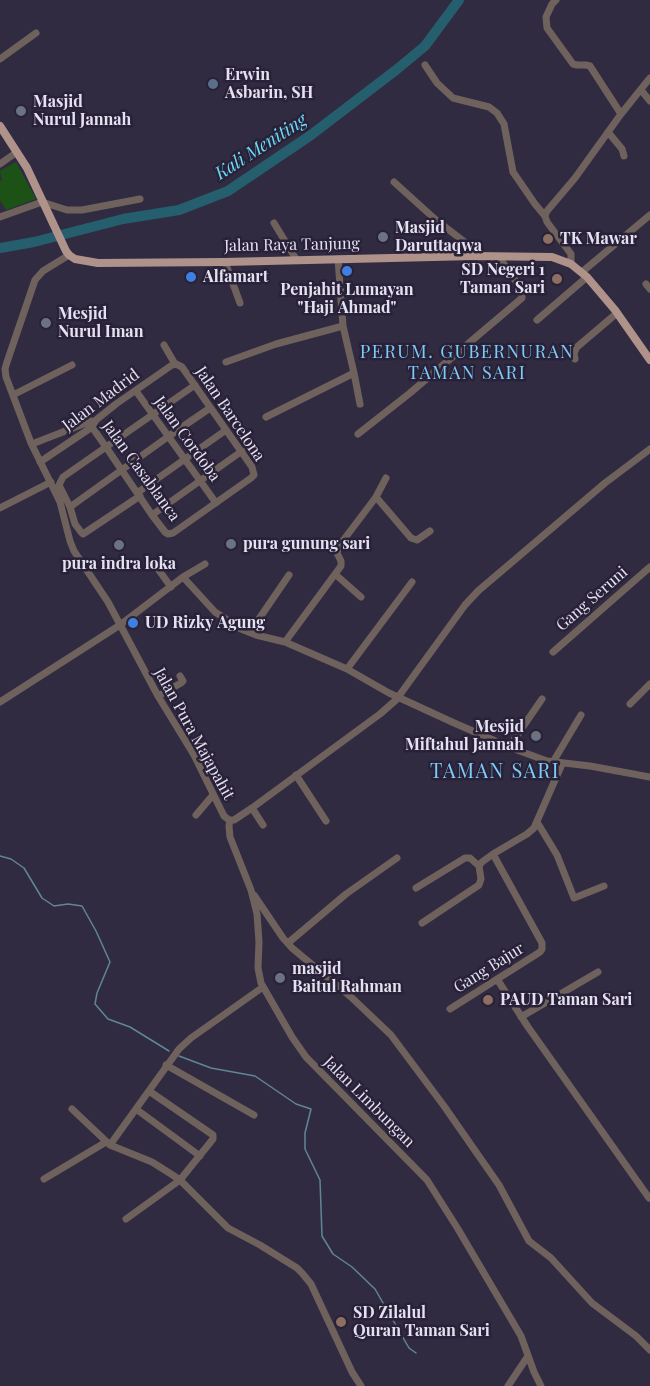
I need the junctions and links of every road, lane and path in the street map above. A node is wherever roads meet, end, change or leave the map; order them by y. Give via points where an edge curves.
1 (556, 0) edge
2 (36, 33) dead end
3 (0, 59) edge
4 (425, 65) dead end
5 (650, 78) edge
6 (641, 90) junction
7 (650, 101) edge
8 (621, 114) junction
9 (0, 126) edge
10 (608, 132) junction
11 (17, 152) junction
12 (624, 156) dead end
13 (0, 164) edge
14 (394, 182) dead end
15 (140, 199) dead end
16 (42, 202) junction
17 (650, 215) edge
18 (545, 216) junction
19 (0, 217) edge
20 (274, 223) dead end
21 (69, 255) junction
22 (483, 256) junction
23 (499, 257) junction
24 (296, 259) junction
25 (338, 259) junction
26 (225, 262) junction
27 (571, 264) junction
28 (584, 274) junction
29 (240, 303) dead end
30 (617, 313) junction
31 (537, 320) dead end
32 (343, 326) junction
33 (164, 345) dead end
34 (575, 359) dead end
35 (650, 360) edge
36 (226, 362) dead end
37 (177, 364) junction
38 (72, 365) dead end
39 (3, 366) edge
40 (354, 373) junction
41 (195, 385) junction
42 (136, 391) junction
43 (13, 395) junction
44 (360, 404) dead end
45 (210, 408) junction
46 (153, 414) junction
47 (266, 417) dead end
48 (92, 423) junction
49 (226, 430) junction
50 (358, 434) dead end
51 (168, 436) junction
52 (42, 440) junction
53 (32, 444) junction
54 (104, 448) junction
55 (650, 449) edge
56 (242, 451) junction
57 (48, 456) junction
58 (182, 461) junction
59 (40, 462) junction
60 (122, 470) junction
61 (386, 478) dead end
62 (200, 480) junction
63 (51, 482) junction
64 (138, 494) junction
65 (376, 497) junction
66 (216, 502) junction
67 (70, 507) junction
68 (0, 508) edge
69 (152, 515) junction
70 (430, 531) dead end
71 (153, 562) dead end
72 (205, 564) dead end
73 (650, 567) edge
74 (335, 574) junction
75 (289, 575) dead end
76 (183, 577) junction
77 (412, 582) dead end
78 (171, 587) junction
79 (361, 597) dead end
80 (120, 625) junction
81 (250, 632) junction
82 (285, 642) junction
83 (553, 652) dead end
84 (347, 669) junction
85 (180, 676) dead end
86 (650, 684) edge
87 (158, 696) junction
88 (399, 697) junction
89 (542, 699) dead end
90 (0, 702) edge
91 (630, 704) dead end
92 (581, 715) dead end
93 (509, 747) junction
94 (553, 762) junction
95 (562, 764) junction
96 (296, 776) junction
97 (650, 777) edge
98 (213, 795) junction
99 (252, 808) junction
100 (196, 815) dead end
101 (230, 820) junction
102 (327, 821) dead end
103 (537, 822) junction
104 (263, 825) dead end
105 (493, 854) junction
106 (397, 858) dead end
107 (479, 866) junction
108 (604, 886) dead end
109 (416, 888) dead end
110 (251, 890) junction
111 (422, 923) dead end
112 (288, 943) junction
113 (598, 972) dead end
114 (497, 979) junction
115 (263, 987) junction
116 (450, 1009) dead end
117 (521, 1017) junction
118 (166, 1065) junction
119 (149, 1091) junction
120 (72, 1109) dead end
121 (136, 1109) junction
122 (254, 1116) dead end
123 (108, 1143) junction
124 (200, 1156) junction
125 (44, 1179) dead end
126 (180, 1180) junction
127 (649, 1198) edge
128 (126, 1219) dead end
129 (650, 1350) edge
130 (528, 1356) junction
131 (361, 1386) edge
132 (508, 1386) edge
133 (541, 1386) edge

1 - 8 street via 546,17 547,28 573,64 590,66
2 - 3 street
4 - 18 street via 453,98 489,107 497,113 504,124 513,172
5 - 6 street
6 - 7 street
6 - 8 street
8 - 10 street
9 - 11 main road
10 - 12 street
10 - 18 street
11 - 13 street
11 - 16 main road
14 - 22 street
15 - 16 street via 82,210
16 - 19 street
16 - 21 main road
17 - 28 street
18 - 27 street via 571,254
20 - 24 street
21 - 26 main road, Jalan Raya Tanjung via 98,263
21 - 39 street, Jalan Pura Majapahit via 35,280
22 - 23 main road, Jalan Raya Tanjung
22 - 25 main road, Jalan Raya Tanjung
23 - 27 main road, Jalan Raya Tanjung via 552,257
23 - 50 street via 522,290 522,298
24 - 25 main road, Jalan Raya Tanjung
24 - 26 main road, Jalan Raya Tanjung
25 - 32 street
26 - 29 street
27 - 28 main road, Jalan Raya Tanjung
28 - 30 main road, Jalan Raya Tanjung
28 - 31 street
30 - 34 street via 578,345
30 - 35 main road, Jalan Raya Tanjung
32 - 36 street
32 - 40 street
33 - 37 street, Jalan Barcelona
37 - 41 street, Jalan Barcelona
37 - 42 street, Jalan Madrid
38 - 43 street
39 - 43 street, Jalan Pura Majapahit
40 - 44 street
40 - 47 street
41 - 45 street, Jalan Barcelona
41 - 46 street
42 - 46 street, Jalan Cordoba
42 - 48 street, Jalan Madrid
43 - 53 street, Jalan Pura Majapahit
45 - 49 street, Jalan Barcelona
45 - 51 street
46 - 51 street, Jalan Cordoba
46 - 54 street
48 - 52 street
48 - 54 street, Jalan Casablanca
48 - 57 street, Jalan Madrid
49 - 56 street, Jalan Barcelona
49 - 58 street
51 - 58 street, Jalan Cordoba
51 - 60 street
52 - 53 street
52 - 57 street
53 - 59 street, Jalan Pura Majapahit
54 - 60 street, Jalan Casablanca
54 - 67 street via 60,481
55 - 88 street, Jalan Pura Majapahit via 478,591
56 - 62 street
56 - 66 street, Jalan Barcelona via 254,473
57 - 59 street, Jalan Madrid
58 - 62 street, Jalan Cordoba
58 - 64 street
59 - 63 street, Jalan Pura Majapahit
60 - 64 street, Jalan Casablanca
60 - 67 street
61 - 65 street
62 - 66 street, Jalan Cordoba
62 - 69 street
63 - 68 street
63 - 80 street, Jalan Pura Majapahit via 72,546
64 - 67 street via 82,533
64 - 69 street, Jalan Casablanca
65 - 70 street via 411,538 417,540
65 - 74 street via 340,544 337,553 341,565
66 - 69 street, Jalan Casablanca via 172,534 165,532
71 - 78 street
72 - 76 street
73 - 83 street, Gang Seruni
74 - 79 street
74 - 82 street
75 - 81 street
76 - 78 street
76 - 81 street via 215,612
77 - 84 street
78 - 80 street
80 - 87 street, Jalan Pura Majapahit
80 - 90 street
81 - 82 street
82 - 84 street
84 - 88 street
85 - 87 street via 181,683
86 - 91 street
87 - 98 street, Jalan Pura Majapahit via 194,754
88 - 93 street
88 - 96 street, Jalan Pura Majapahit
89 - 93 street
92 - 94 street
93 - 94 street
94 - 95 street
95 - 97 street
95 - 103 street
96 - 99 street, Jalan Pura Majapahit
96 - 102 street
98 - 100 street
98 - 101 street, Jalan Pura Majapahit
99 - 101 street, Jalan Pura Majapahit
99 - 104 street
101 - 110 street, Jalan Limbungan via 230,837
103 - 105 street via 527,834
103 - 108 street via 557,855 574,898
105 - 107 street
105 - 114 street, Gang Bajur via 543,946 540,952
106 - 112 street
107 - 109 street via 465,858
107 - 111 street via 479,885
110 - 112 street
110 - 115 street, Jalan Limbungan via 259,932 258,973
112 - 129 street via 391,1035 499,1185 529,1241 551,1258 592,1304
113 - 117 street
114 - 116 street, Gang Bajur
114 - 117 street
115 - 118 street via 185,1043
115 - 130 street, Jalan Limbungan via 310,1062 427,1180 503,1304
117 - 127 street
118 - 119 street
118 - 122 street
119 - 121 street
119 - 124 street via 213,1135
120 - 123 street
121 - 123 street
121 - 124 street
123 - 125 street
123 - 126 street via 152,1162
124 - 126 street
126 - 128 street
126 - 131 street via 228,1228 302,1273
130 - 132 street
130 - 133 street, Jalan Limbungan

